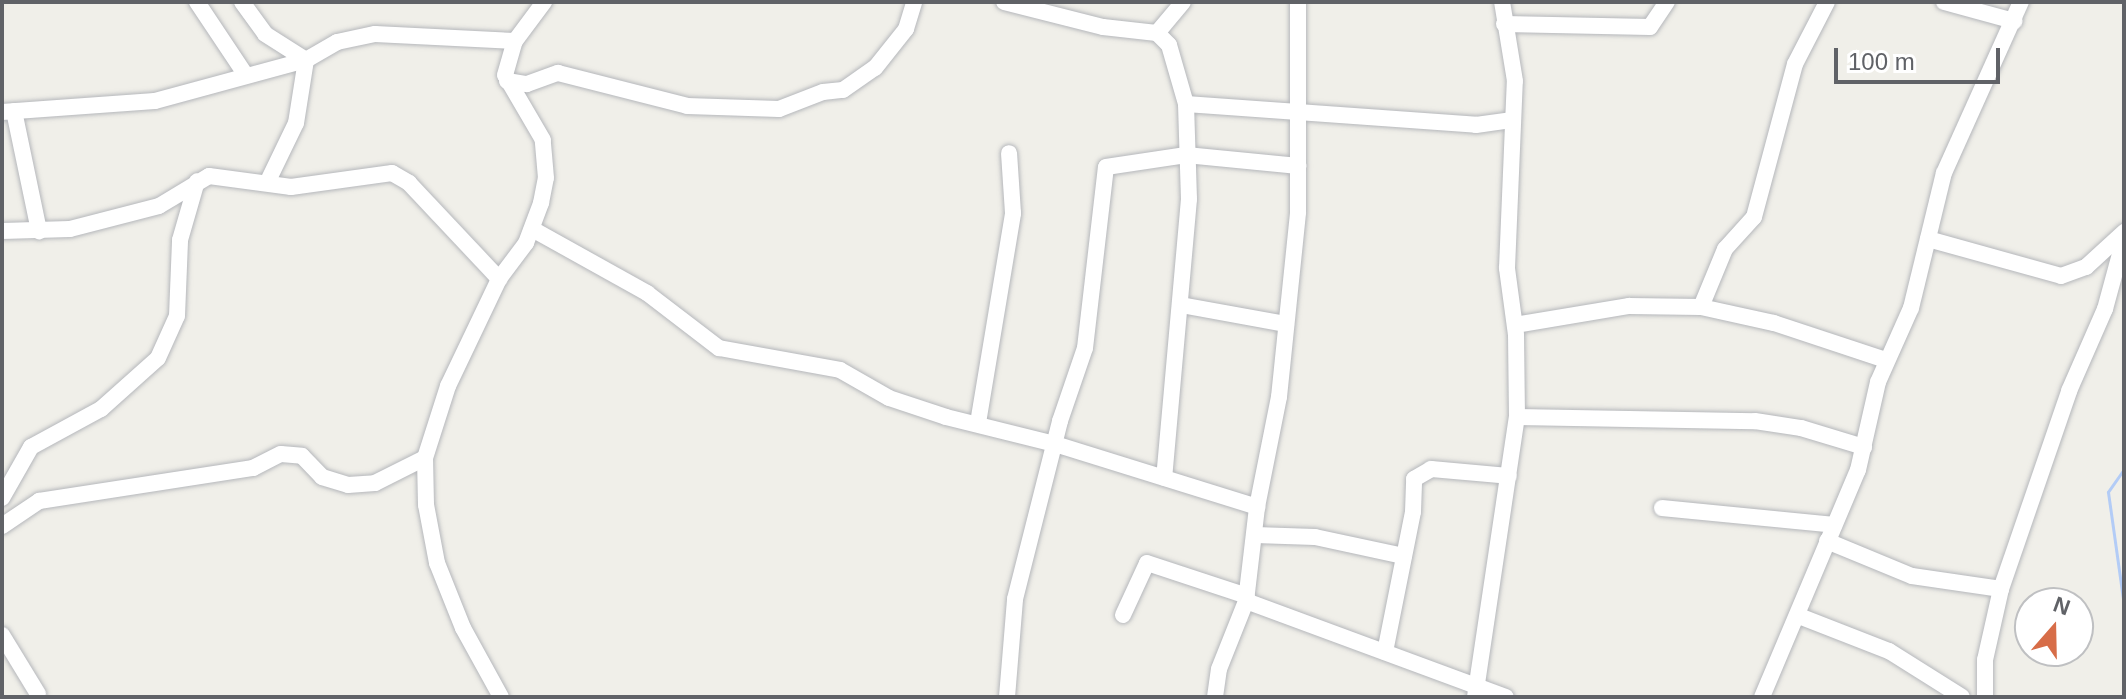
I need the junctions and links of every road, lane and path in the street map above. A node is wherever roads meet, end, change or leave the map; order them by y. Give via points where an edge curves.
1 (197, 2) edge
2 (242, 2) edge
3 (544, 2) edge
4 (914, 2) edge
5 (1004, 2) edge
6 (1183, 2) edge
7 (1298, 2) edge
8 (1502, 2) edge
9 (1667, 2) edge
10 (1827, 2) edge
11 (1944, 2) edge
12 (2021, 2) edge
13 (2014, 21) junction
14 (1504, 24) junction
15 (1157, 33) junction
16 (515, 41) junction
17 (306, 60) junction
18 (245, 74) junction
19 (507, 81) junction
20 (1186, 104) junction
21 (1300, 110) junction
22 (8, 111) edge
23 (1513, 120) junction
24 (1009, 153) dead end
25 (1186, 155) junction
26 (1298, 166) junction
27 (198, 179) junction
28 (268, 181) junction
29 (532, 229) junction
30 (2, 231) edge
31 (39, 231) junction
32 (2124, 232) edge
33 (1928, 239) junction
34 (2124, 239) edge
35 (499, 279) junction
36 (1181, 305) junction
37 (1701, 307) junction
38 (1286, 324) junction
39 (1515, 325) junction
40 (1886, 360) junction
41 (1517, 417) junction
42 (978, 423) junction
43 (1055, 444) junction
44 (1864, 447) junction
45 (425, 458) junction
46 (1509, 476) junction
47 (1164, 478) junction
48 (2, 498) edge
49 (1257, 507) junction
50 (1662, 508) dead end
51 (2, 526) edge
52 (1830, 533) junction
53 (1255, 535) junction
54 (1404, 556) junction
55 (2001, 589) junction
56 (1247, 599) junction
57 (1123, 615) dead end
58 (1799, 616) junction
59 (2, 635) edge
60 (1385, 652) junction
61 (1477, 690) edge
62 (38, 694) dead end
63 (501, 697) edge
64 (1007, 697) edge
65 (1215, 697) edge
66 (1506, 697) edge
67 (1762, 697) edge
68 (1962, 697) edge
69 (1985, 697) edge

1 - 18 street
2 - 17 street via 265,34
3 - 16 street
4 - 19 street via 906,29 875,68 843,90 779,109 687,106 558,73 527,84
5 - 15 street via 1103,27
6 - 15 street
7 - 21 street
8 - 14 street
9 - 14 street via 1650,27
10 - 37 street via 1795,64 1754,217 1725,249
11 - 13 street
12 - 13 street
13 - 33 street via 1944,173
14 - 23 street via 1515,81
15 - 20 street via 1169,45
16 - 17 street via 375,34 337,42
16 - 19 street via 507,60
17 - 18 street
17 - 28 street via 296,123
18 - 22 street via 155,101
19 - 29 street via 543,140 546,178
20 - 21 street
20 - 25 street
21 - 23 street via 1476,125
21 - 26 street
22 - 31 street
23 - 39 street via 1507,299
24 - 42 street via 1013,213
25 - 26 street
25 - 36 street via 1189,199
25 - 43 street via 1106,167 1085,348
26 - 38 street
27 - 28 street
27 - 31 street via 159,206 70,229
27 - 48 street via 180,240 177,316 158,358 101,409 31,447
28 - 35 street via 291,187 387,173 402,176
29 - 35 street
29 - 42 street via 647,293 719,348 815,363 851,374 889,398
30 - 31 street
32 - 33 street via 2086,267 2061,276
33 - 40 street via 1911,308
34 - 55 street via 2105,309 2069,391
35 - 45 street via 448,386
36 - 38 street
36 - 47 street
37 - 39 street via 1629,306
37 - 40 street via 1774,323
38 - 49 street via 1279,397
39 - 41 street
40 - 44 street
41 - 44 street via 1755,421
41 - 46 street
42 - 43 street
43 - 47 street
43 - 64 street via 1015,599
44 - 52 street
45 - 51 street via 375,483 348,485 322,477 302,456 281,454 253,468 39,501
45 - 63 street via 426,505 437,563 463,628
46 - 54 street via 1431,469 1418,474 1412,485 1414,503
46 - 61 street
47 - 49 street
49 - 53 street
50 - 52 street
52 - 55 street via 1912,576
52 - 58 street
53 - 54 street via 1315,537
53 - 56 street
54 - 60 street
55 - 69 street via 1985,660
56 - 57 street via 1147,563
56 - 60 street
56 - 65 street via 1219,669
58 - 67 street
58 - 68 street via 1889,651
59 - 62 street
60 - 61 street
61 - 66 street

